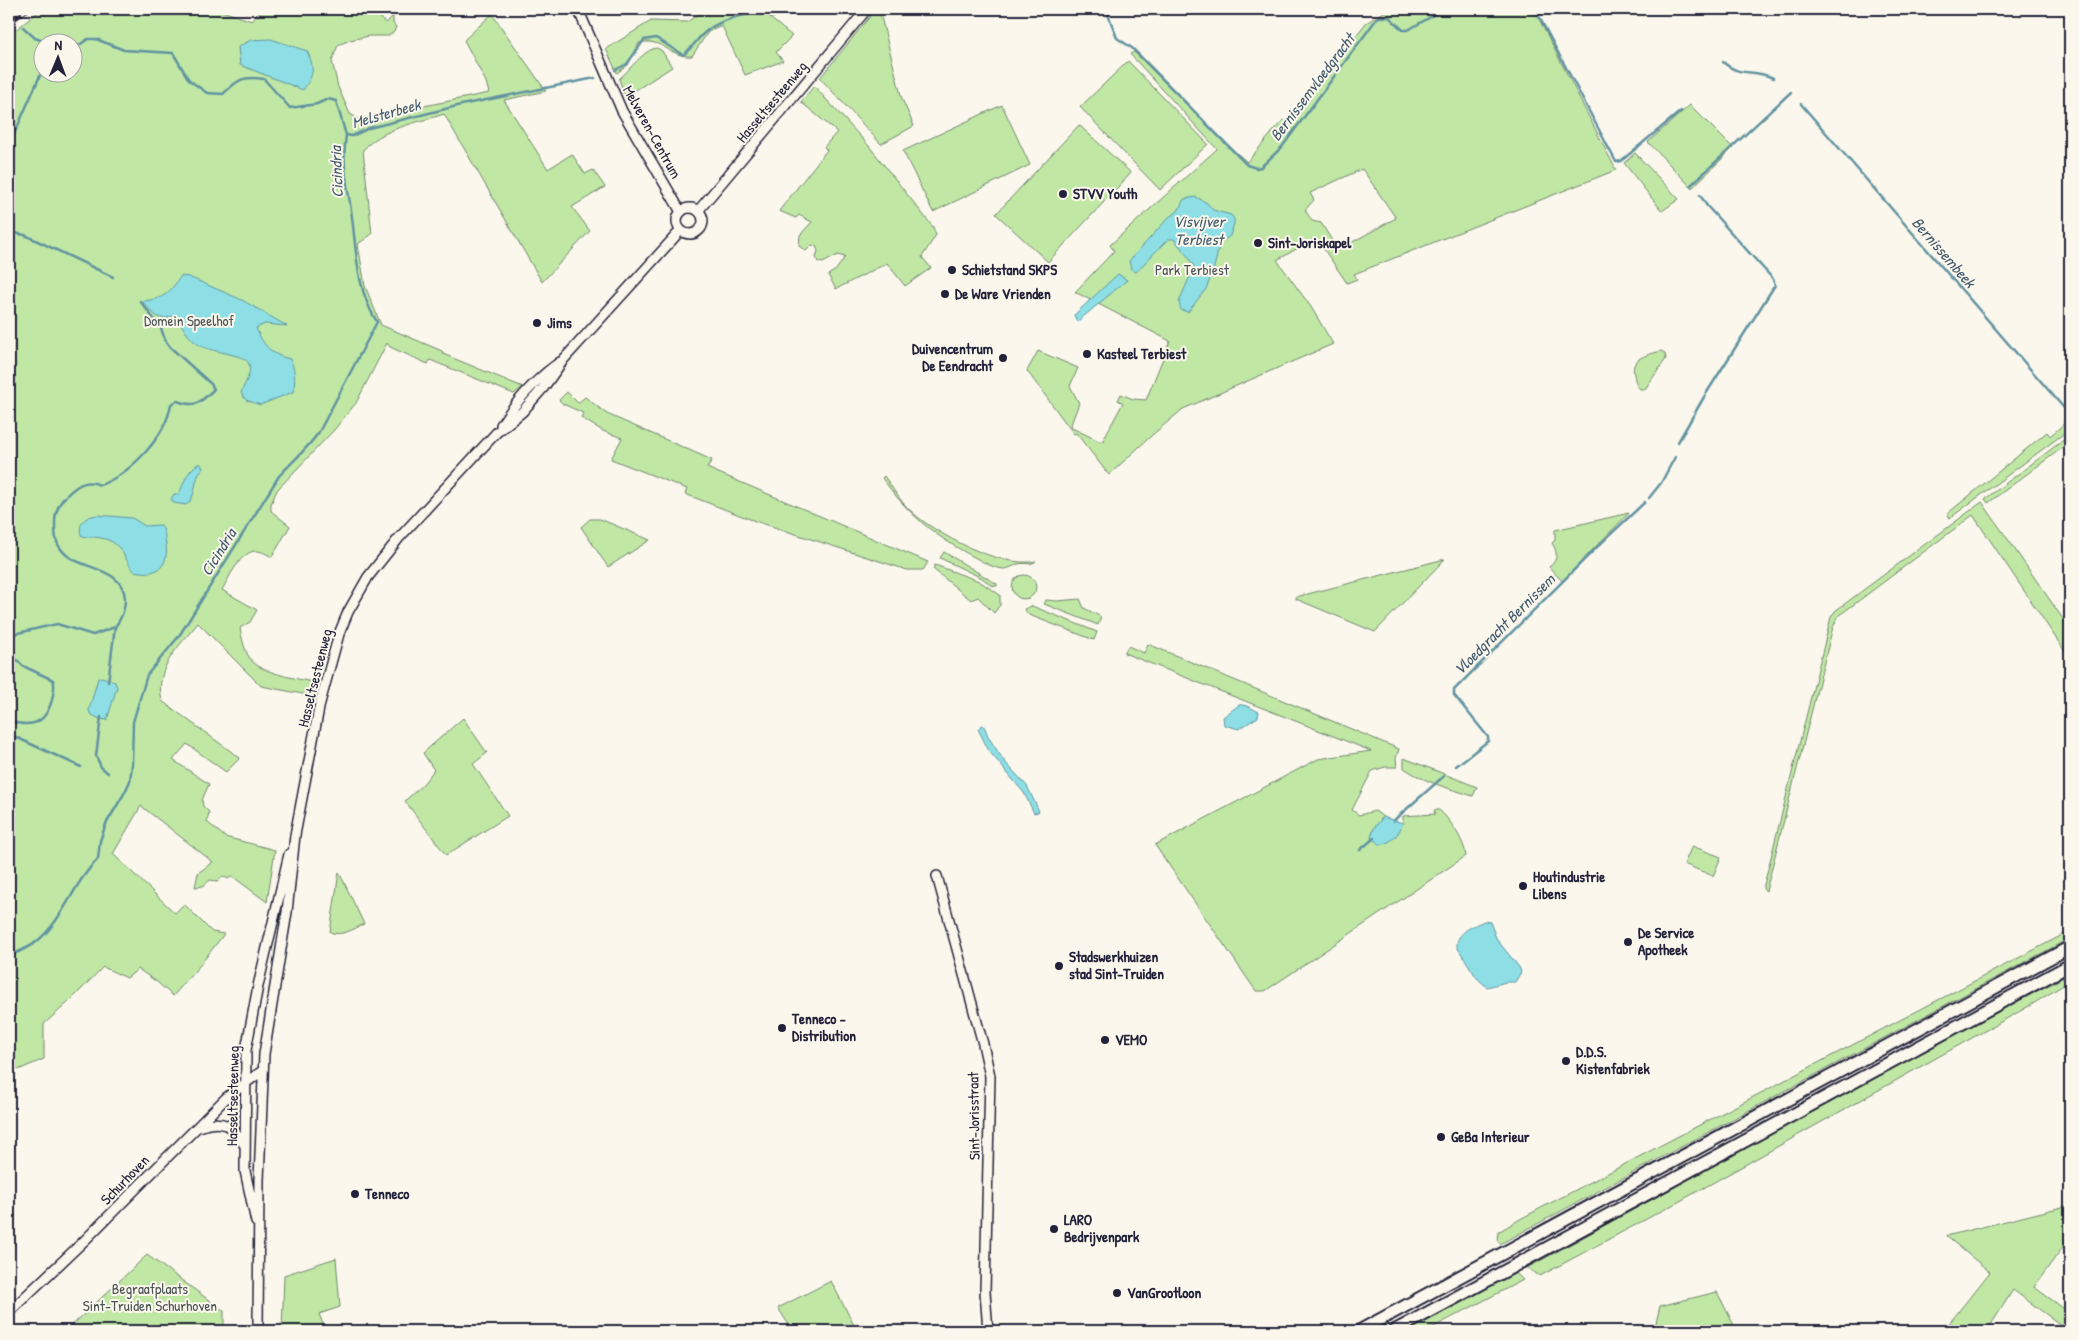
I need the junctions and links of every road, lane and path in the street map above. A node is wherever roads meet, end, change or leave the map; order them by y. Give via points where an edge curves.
1 (578, 9) edge
2 (867, 9) edge
3 (698, 211) junction
4 (681, 212) junction
5 (681, 230) junction
6 (295, 835) junction
7 (937, 876) dead end
8 (2070, 947) edge
9 (2070, 965) edge
10 (262, 1070) junction
11 (246, 1082) junction
12 (197, 1128) junction
13 (246, 1148) junction
14 (9, 1312) edge
15 (253, 1331) edge
16 (258, 1331) edge
17 (988, 1331) edge
18 (1359, 1331) edge
19 (1394, 1331) edge

1 - 4 main road, Melveren-Centrum via 622,112
2 - 3 main road, Hasseltsesteenweg
3 - 4 main road via 691,208
3 - 5 main road via 703,221 700,229 688,234
4 - 5 main road via 677,219
5 - 6 main road, Hasseltsesteenweg via 564,359 522,412 497,432 383,558 348,612 330,659
6 - 10 main road, Hasseltsesteenweg via 287,912
6 - 11 main road, Hasseltsesteenweg via 258,986 246,1050
7 - 17 main road, Sint-Jorisstraat via 990,1076 985,1292
8 - 18 highway
9 - 19 highway
10 - 11 main road, Schurhoven
10 - 16 main road, Hasseltsesteenweg
11 - 12 main road, Schurhoven
11 - 13 main road, Hasseltsesteenweg
12 - 13 main road via 215,1122 225,1125 236,1132
12 - 14 main road, Schurhoven
13 - 15 main road, Hasseltsesteenweg via 245,1172 256,1221

